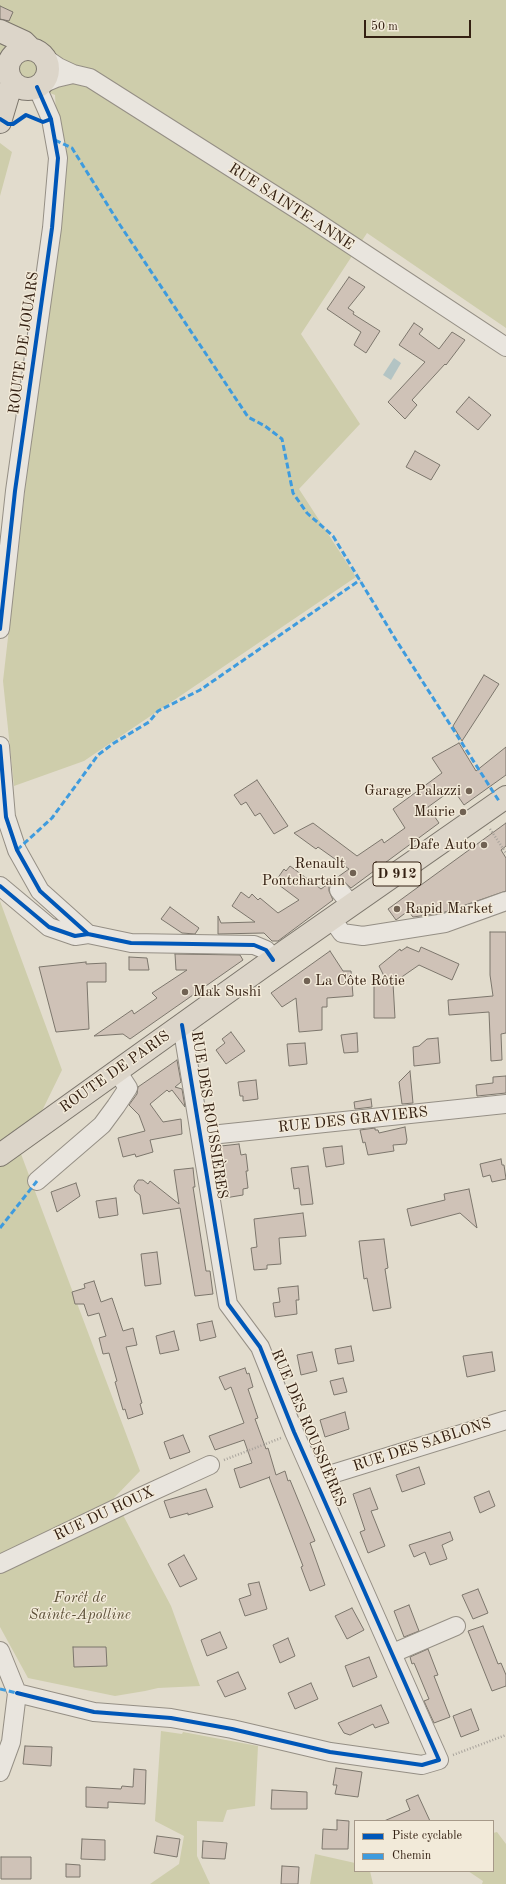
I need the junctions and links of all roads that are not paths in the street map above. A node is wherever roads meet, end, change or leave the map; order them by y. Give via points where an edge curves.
1 (0, 31) edge
2 (38, 53) junction
3 (6, 67) edge
4 (72, 74) junction
5 (37, 87) junction
6 (1, 119) edge
7 (506, 346) edge
8 (0, 629) edge
9 (0, 746) edge
10 (506, 797) edge
11 (0, 886) edge
12 (506, 901) edge
13 (332, 920) junction
14 (88, 934) junction
15 (273, 960) junction
16 (182, 1025) junction
17 (117, 1071) junction
18 (506, 1104) edge
19 (201, 1136) junction
20 (0, 1155) edge
21 (37, 1181) dead end
22 (506, 1420) edge
23 (210, 1465) road end
24 (316, 1479) junction
25 (0, 1564) edge
26 (456, 1626) dead end
27 (0, 1651) edge
28 (393, 1653) junction
29 (17, 1693) junction
30 (0, 1772) edge

1 - 2 main road via 24,42
2 - 3 main road via 18,51 13,54
2 - 4 street, RUE SAINTE-ANNE
2 - 5 main road via 48,69 48,74
3 - 5 main road via 21,88
3 - 6 main road via 5,101
4 - 5 street, RUE SAINTE-ANNE
4 - 7 street, RUE SAINTE-ANNE via 90,78
5 - 6 main road
5 - 8 street, ROUTE DE JOUARS via 51,120 58,158 52,228 15,491
9 - 14 street via 6,817 17,850 40,892
10 - 13 main road, ROUTE DE PARIS / D 912 via 346,898
11 - 14 street via 49,927 75,936
12 - 13 street via 445,923 363,936 342,933
13 - 15 main road, ROUTE DE PARIS / D 912
14 - 15 street via 131,943 254,945 266,950
15 - 16 main road, ROUTE DE PARIS / D 912
16 - 17 main road, ROUTE DE PARIS / D 912
16 - 19 street, RUE DES ROUSSIÈRES
17 - 20 main road, ROUTE DE PARIS / D 912
17 - 21 street via 128,1088 116,1106 102,1124
18 - 19 street, RUE DES GRAVIERS
19 - 24 street, RUE DES ROUSSIÈRES via 228,1304 260,1347
22 - 24 street, RUE DES SABLONS
23 - 25 street, RUE DU HOUX
24 - 28 street, RUE DES ROUSSIÈRES
26 - 28 street
27 - 29 street
28 - 29 street, RUE DES ROUSSIÈRES via 439,1760 422,1765 330,1752 232,1729 171,1718 94,1712
29 - 30 street via 11,1742

